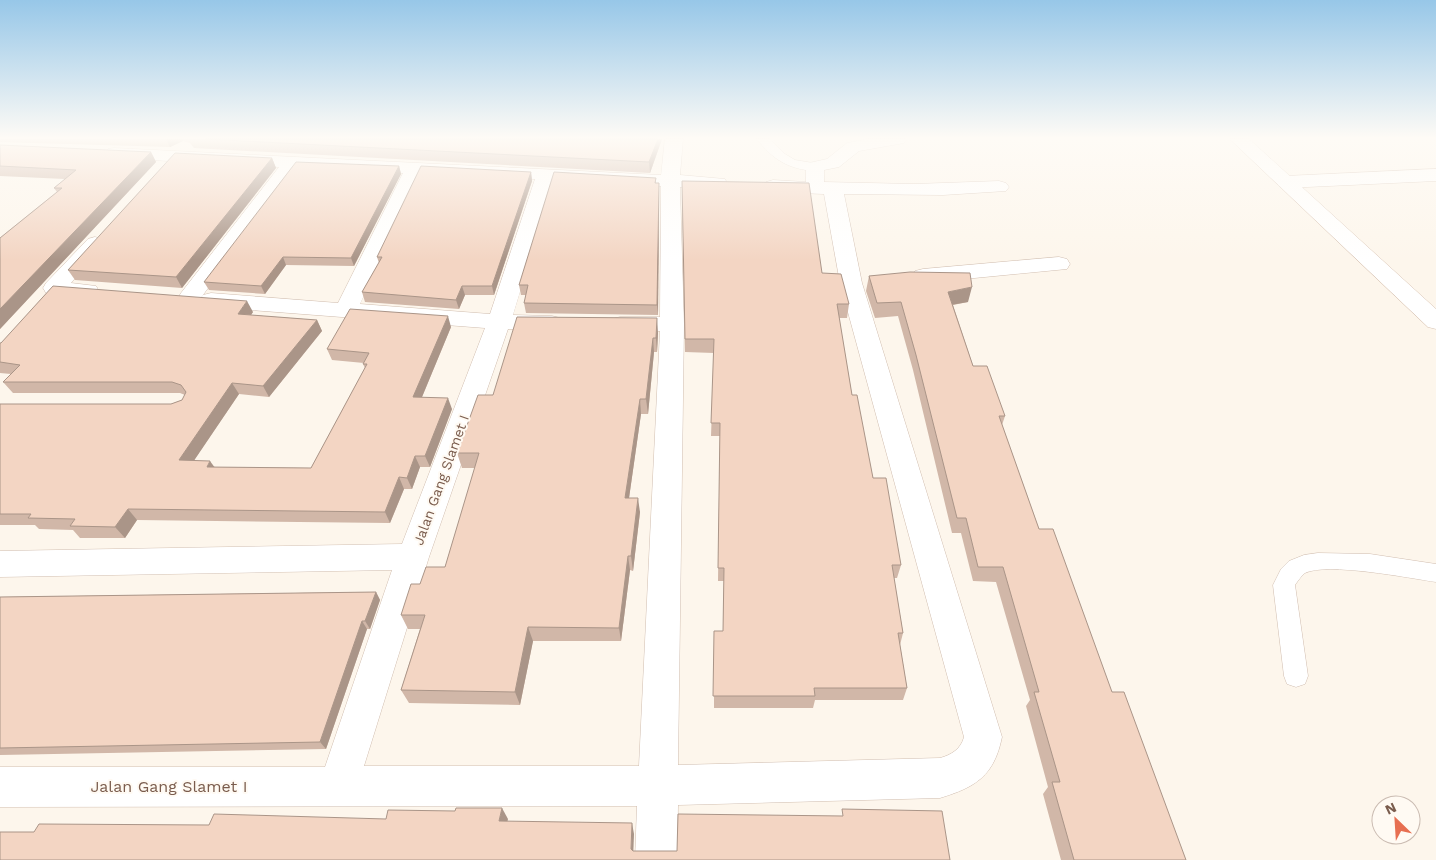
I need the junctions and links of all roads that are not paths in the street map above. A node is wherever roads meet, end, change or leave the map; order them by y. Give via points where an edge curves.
1 (278, 179) edge
2 (410, 179) edge
3 (545, 179) edge
4 (631, 179) edge
5 (818, 179) edge
6 (1283, 179) edge
7 (1358, 179) edge
8 (670, 181) junction
9 (821, 181) junction
10 (1286, 182) junction
11 (738, 184) edge
12 (757, 185) edge
13 (999, 187) dead end
14 (108, 229) edge
15 (1059, 264) dead end
16 (901, 278) edge
17 (112, 293) edge
18 (346, 309) junction
19 (499, 322) junction
20 (1436, 322) edge
21 (672, 324) junction
22 (413, 557) junction
23 (0, 564) edge
24 (1436, 573) edge
25 (1296, 676) dead end
26 (338, 786) junction
27 (659, 786) junction
28 (0, 787) edge
29 (656, 860) edge

1 - 18 street via 180,297
2 - 18 street
3 - 19 street, Jalan Gang Slamet I
4 - 8 street
5 - 9 lane
6 - 10 street
7 - 10 street
8 - 11 street
8 - 21 street
9 - 12 street
9 - 13 street via 924,190
9 - 27 street, Jalan Gang Slamet I via 861,282 983,737 981,752 970,765 940,778
10 - 20 street
14 - 17 street via 48,296
15 - 16 street
18 - 19 street
19 - 21 street
19 - 22 street, Jalan Gang Slamet I
21 - 27 street
22 - 23 street
22 - 26 street, Jalan Gang Slamet I
24 - 25 lane via 1362,562 1303,564 1289,573 1284,586
26 - 27 street, Jalan Gang Slamet I
26 - 28 street, Jalan Gang Slamet I
27 - 29 street

